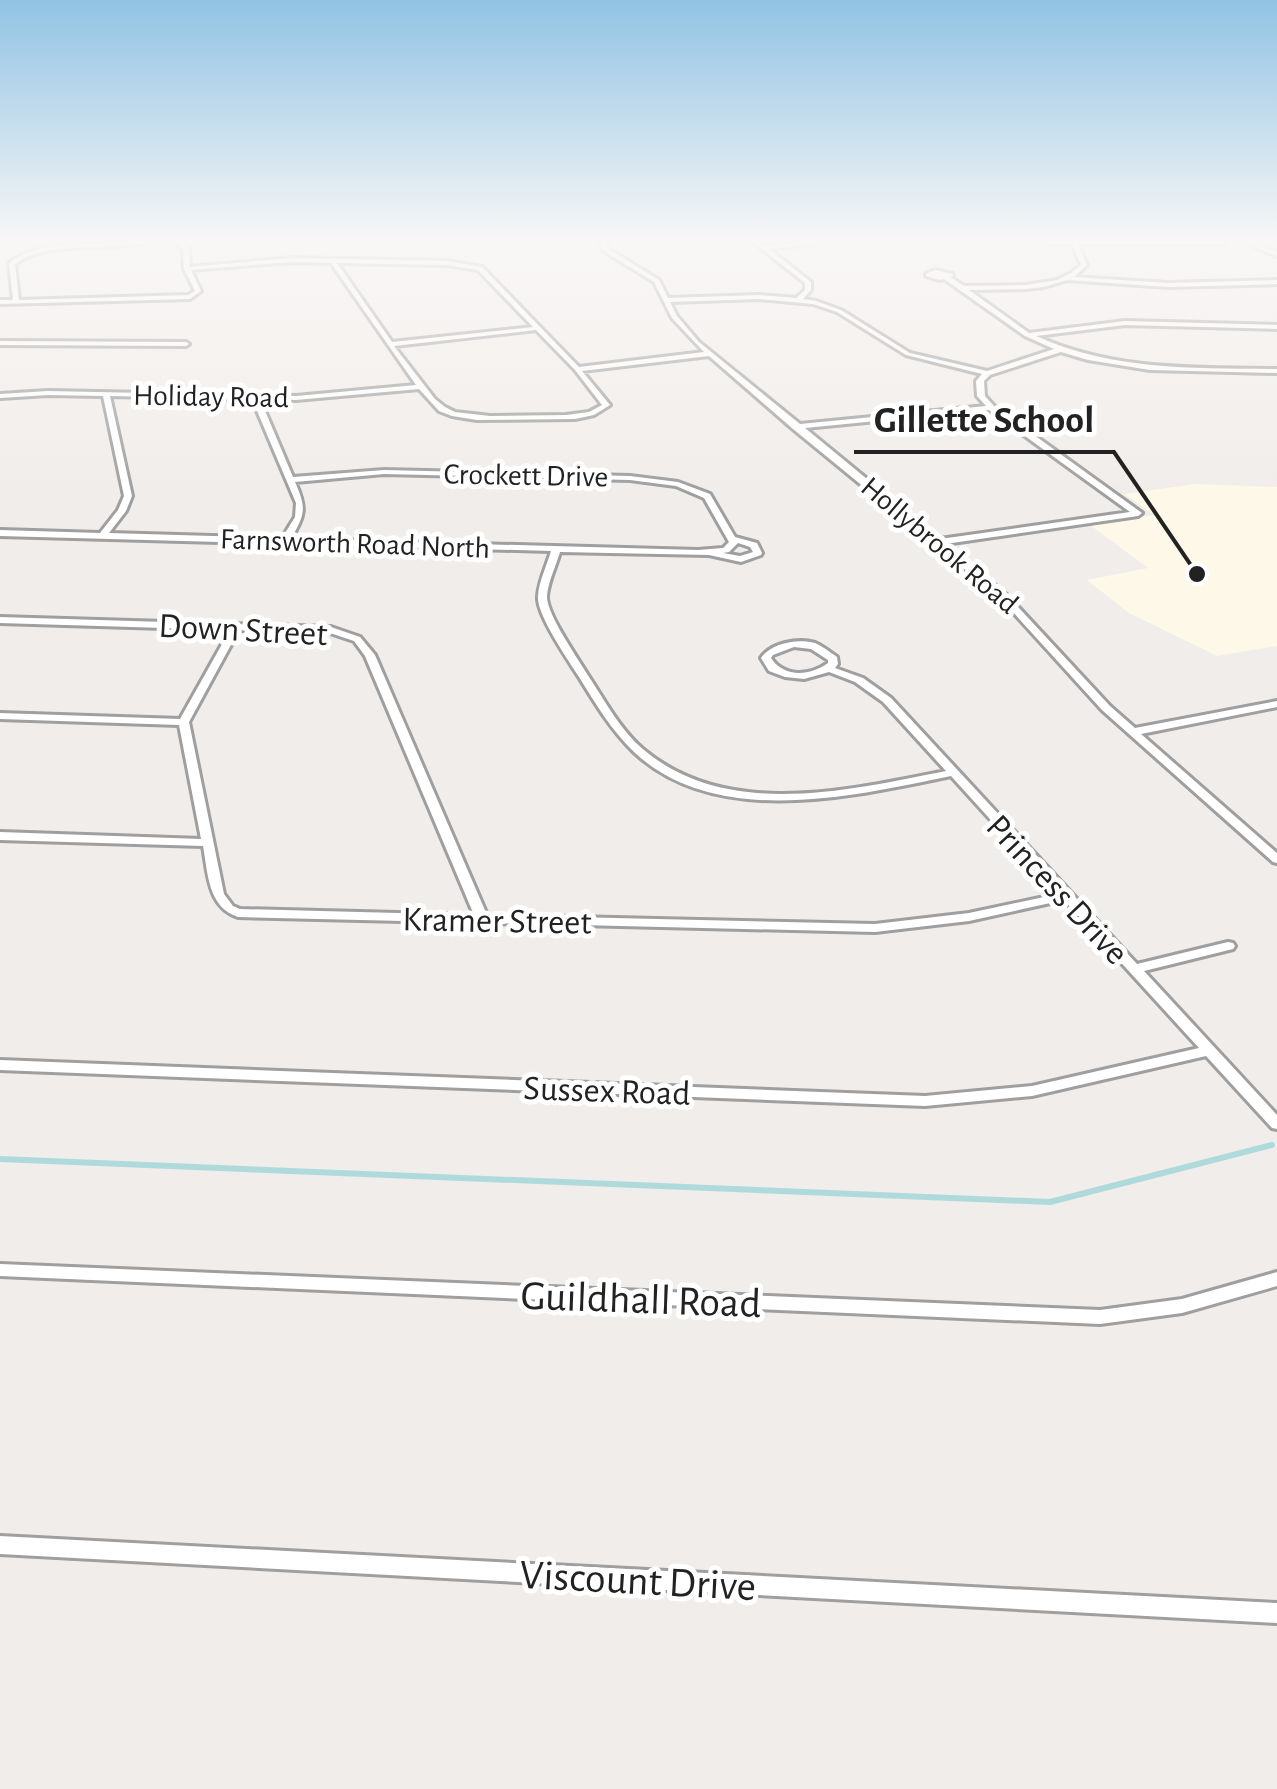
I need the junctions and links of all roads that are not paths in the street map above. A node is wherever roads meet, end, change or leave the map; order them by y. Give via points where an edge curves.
1 (381, 325) edge
2 (537, 325) edge
3 (680, 325) edge
4 (862, 325) edge
5 (1013, 325) edge
6 (1099, 325) edge
7 (1213, 325) edge
8 (539, 328) junction
9 (1277, 328) edge
10 (1027, 335) junction
11 (0, 343) edge
12 (186, 344) dead end
13 (394, 344) junction
14 (1059, 350) junction
15 (709, 354) junction
16 (577, 368) junction
17 (1277, 371) edge
18 (986, 373) junction
19 (422, 387) junction
20 (106, 394) junction
21 (0, 396) edge
22 (255, 397) junction
23 (990, 408) junction
24 (796, 427) junction
25 (291, 480) junction
26 (0, 533) edge
27 (102, 536) junction
28 (734, 539) junction
29 (285, 541) junction
30 (940, 542) junction
31 (556, 549) junction
32 (711, 554) junction
33 (0, 620) edge
34 (236, 628) junction
35 (829, 669) junction
36 (1277, 704) edge
37 (0, 716) edge
38 (184, 722) junction
39 (1134, 732) junction
40 (951, 773) junction
41 (0, 836) edge
42 (206, 843) junction
43 (1277, 859) edge
44 (1065, 896) junction
45 (482, 920) junction
46 (1228, 946) dead end
47 (1133, 969) junction
48 (1208, 1050) junction
49 (0, 1065) edge
50 (1277, 1124) edge
51 (0, 1270) edge
52 (1277, 1279) edge
53 (0, 1545) edge
54 (1277, 1613) edge

1 - 13 street
2 - 8 street
3 - 15 street, Hollybrook Road
4 - 18 street via 908,354
5 - 10 street
6 - 10 street
7 - 9 street
8 - 13 street
8 - 16 street
10 - 14 street
11 - 12 street
13 - 19 street
14 - 17 street via 1127,366
14 - 18 street
15 - 16 street
15 - 24 street, Hollybrook Road
16 - 19 street via 606,401 602,409 562,417 464,415 444,410
18 - 23 street via 979,389
19 - 22 street, Holiday Road
20 - 21 street, Holiday Road
20 - 22 street, Holiday Road
20 - 27 street via 128,496
22 - 25 street
23 - 24 street
23 - 30 street via 1138,512
24 - 30 street, Hollybrook Road
25 - 28 street, Crockett Drive via 399,472 664,481 707,496
25 - 29 street via 301,513
26 - 27 street, Farnsworth Road North
27 - 29 street, Farnsworth Road North
28 - 32 street via 730,548
28 - 32 street, Crockett Drive via 758,553 741,559
29 - 31 street, Farnsworth Road North
30 - 39 street, Hollybrook Road via 1020,612 1084,688
31 - 32 street, Farnsworth Road North
31 - 40 street via 542,598 546,612 630,742 652,762 704,784 768,797 837,795
33 - 34 street, Down Street
34 - 38 street
34 - 45 street, Down Street via 338,631 366,648
35 - 35 street, Princess Drive via 791,676 766,658 782,646 814,646 833,659
35 - 40 street, Princess Drive via 887,700
36 - 39 street
37 - 38 street
38 - 42 street, Kramer Street
39 - 43 street, Hollybrook Road
40 - 44 street, Princess Drive
41 - 42 street
42 - 45 street, Kramer Street via 218,894 238,913
44 - 45 street, Kramer Street via 874,928
44 - 47 street, Princess Drive
46 - 47 street
47 - 48 street, Princess Drive
48 - 49 street, Sussex Road via 1032,1091 924,1101
48 - 50 street, Princess Drive
51 - 52 street, Guildhall Road via 1100,1318 1182,1306
53 - 54 street, Viscount Drive

